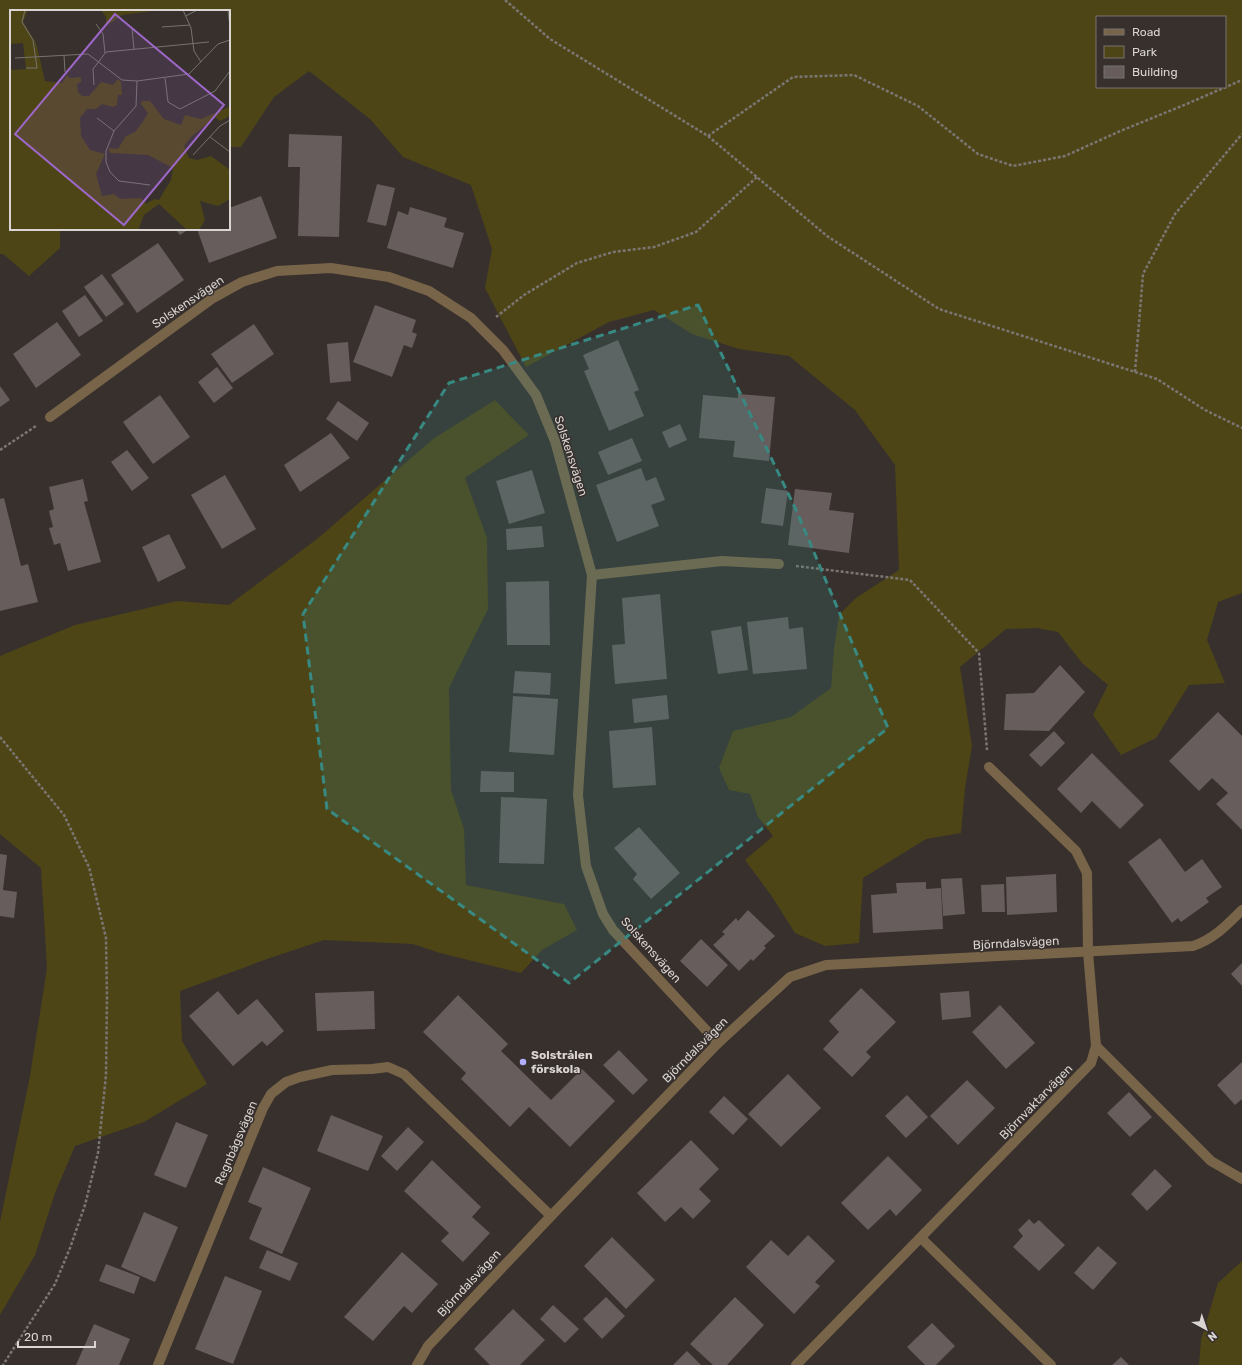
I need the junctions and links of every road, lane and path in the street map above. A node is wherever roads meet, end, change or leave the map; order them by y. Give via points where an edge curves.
1 (505, 0) edge
2 (1242, 80) edge
3 (1226, 87) edge
4 (1224, 88) edge
5 (1242, 134) edge
6 (708, 136) junction
7 (757, 177) junction
8 (481, 328) junction
9 (1135, 372) junction
10 (50, 417) joint
11 (1242, 428) edge
12 (0, 450) edge
13 (779, 564) joint
14 (592, 574) junction
15 (0, 737) edge
16 (989, 767) joint
17 (1242, 910) edge
18 (1088, 952) junction
19 (718, 1043) junction
20 (1096, 1046) junction
21 (1242, 1178) edge
22 (550, 1216) junction
23 (921, 1238) junction
24 (3, 1365) edge
25 (158, 1365) edge
26 (418, 1365) edge
27 (796, 1365) edge
28 (1051, 1365) edge

1 - 6 path via 550,39
2 - 3 path
4 - 6 path via 1064,156 1013,166 978,154 918,106 854,75 794,77
5 - 9 path via 1175,214 1143,274
6 - 7 path
7 - 8 path via 696,232 654,248 613,252 577,263 524,295
7 - 9 path via 827,236 938,308
8 - 10 street, Solskensvägen via 471,318 429,291 389,277 331,268 277,271 242,282 213,298
8 - 14 street, Solskensvägen via 503,350 536,395 555,441
9 - 11 path via 1157,380 1205,410
10 - 12 path
13 - 14 street via 722,561
13 - 16 path via 910,580 978,653
14 - 19 street, Solskensvägen via 578,795 586,866 603,914 613,930
15 - 24 path via 64,815 89,867 106,938 107,998 106,1076 98,1153 85,1204 55,1284
16 - 18 street via 1076,851 1087,873
17 - 18 street, Björndalsvägen via 1216,935 1193,946
18 - 19 street, Björndalsvägen via 826,965 790,977
18 - 20 street, Björnvaktarvägen
19 - 22 street, Björndalsvägen
20 - 21 street via 1211,1161
20 - 23 street, Björnvaktarvägen via 1091,1063
22 - 25 street, Regnbågsvägen via 404,1074 388,1067 332,1070 286,1082 271,1094 263,1108
22 - 26 street, Björndalsvägen via 428,1346
23 - 27 street, Björnvaktarvägen
23 - 28 street

